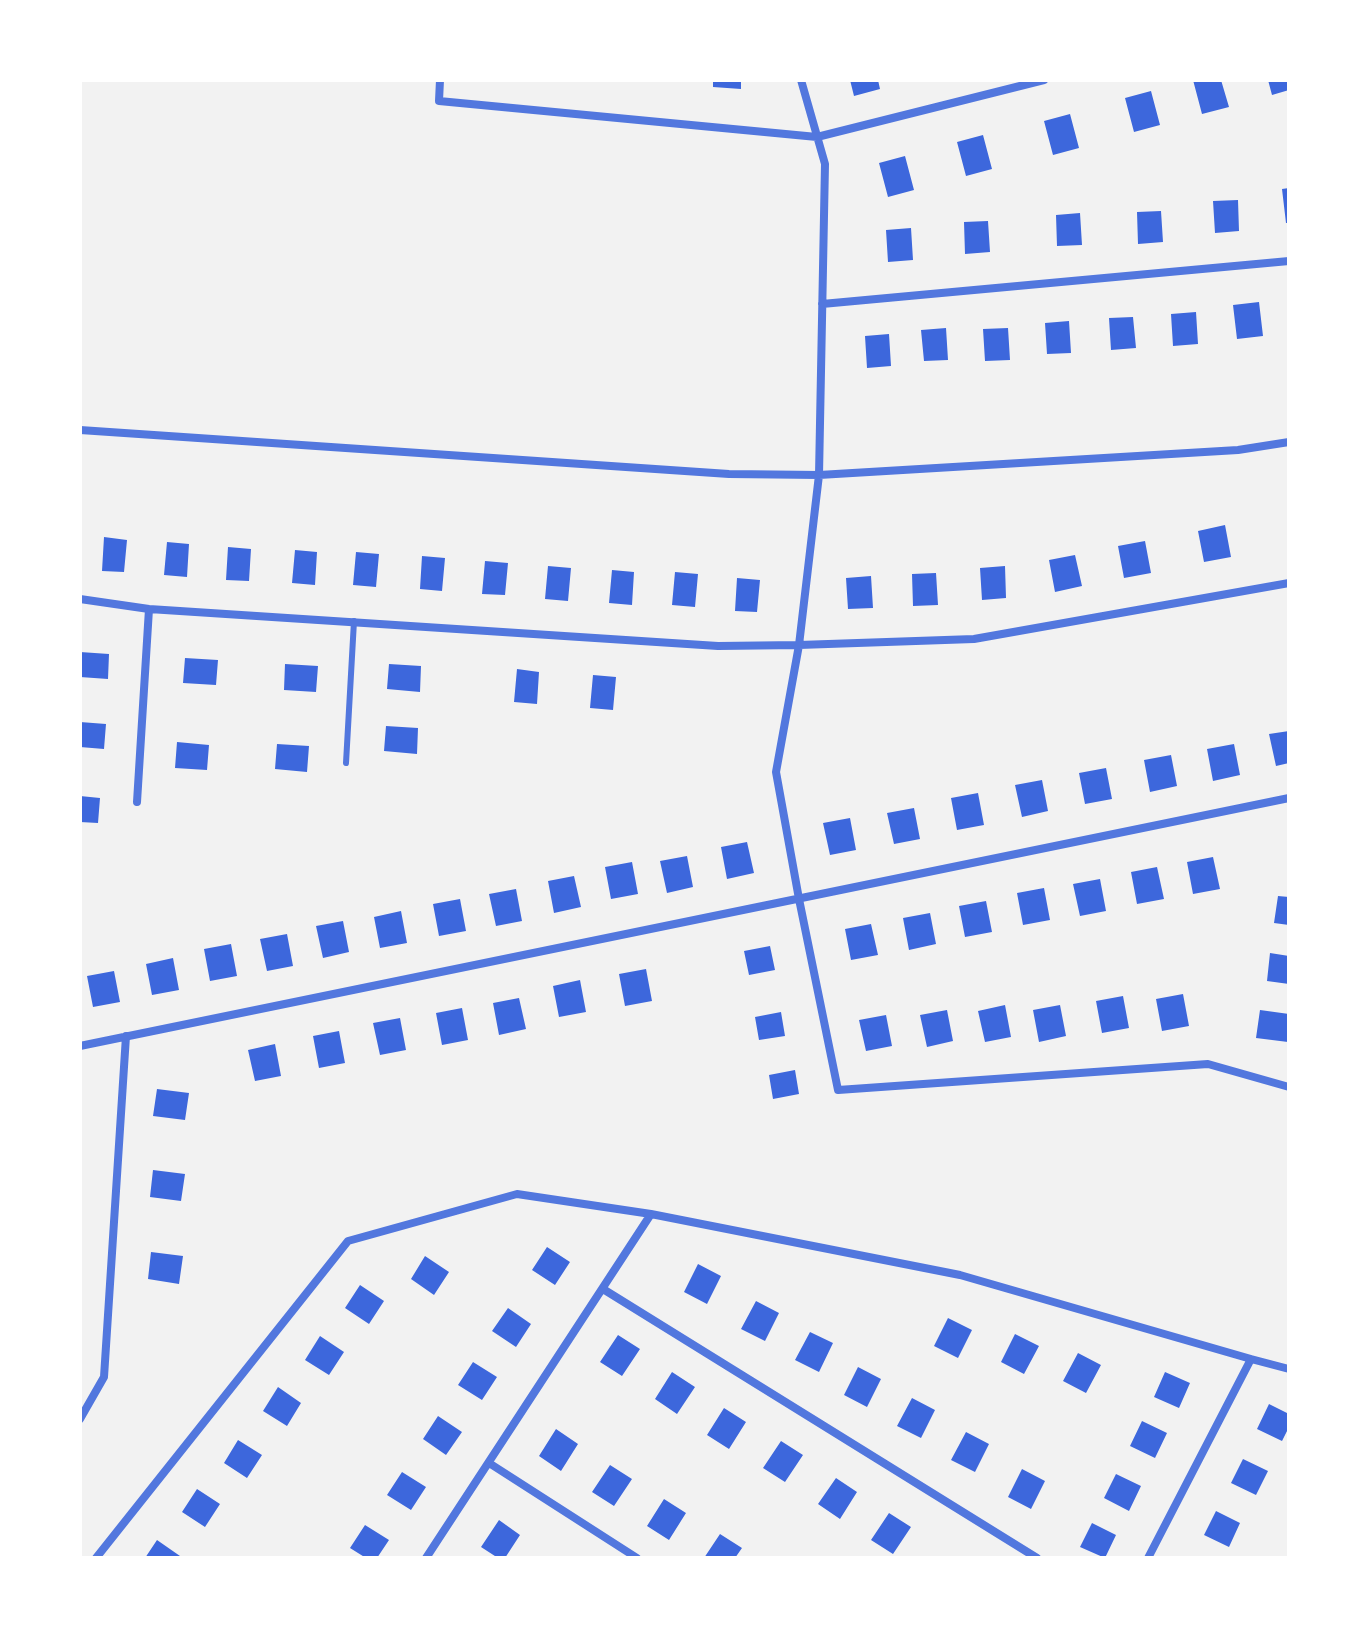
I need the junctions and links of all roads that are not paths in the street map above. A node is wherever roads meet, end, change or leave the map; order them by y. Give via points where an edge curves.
1 (440, 80) edge
2 (801, 80) edge
3 (1044, 80) edge
4 (817, 137) junction
5 (1289, 261) edge
6 (822, 304) junction
7 (80, 430) edge
8 (1289, 442) edge
9 (819, 475) junction
10 (1289, 583) edge
11 (80, 599) edge
12 (149, 609) junction
13 (354, 621) junction
14 (799, 645) junction
15 (346, 763) dead end
16 (1289, 798) edge
17 (137, 802) dead end
18 (799, 899) junction
19 (126, 1036) junction
20 (80, 1046) edge
21 (1289, 1087) edge
22 (651, 1214) junction
23 (603, 1289) junction
24 (1251, 1359) junction
25 (1289, 1369) edge
26 (80, 1419) edge
27 (489, 1463) junction
28 (96, 1558) edge
29 (426, 1558) edge
30 (637, 1558) edge
31 (1037, 1558) edge
32 (1148, 1558) edge

1 - 4 street via 439,101
2 - 4 street
3 - 4 street
4 - 6 street via 825,164
5 - 6 street
6 - 9 street
7 - 9 street via 729,474
8 - 9 street via 1238,450
9 - 14 street
10 - 14 street via 974,639
11 - 12 street
12 - 13 street
12 - 17 street
13 - 14 street via 718,646
13 - 15 lane
14 - 18 street via 776,772
16 - 18 street
18 - 19 street
18 - 21 street via 838,1090 1208,1064
19 - 20 street
19 - 26 street via 104,1377
22 - 23 street
22 - 24 street via 960,1275
22 - 28 street via 517,1194 348,1241
23 - 27 street
23 - 31 street
24 - 25 street
24 - 32 street
27 - 29 street
27 - 30 street

